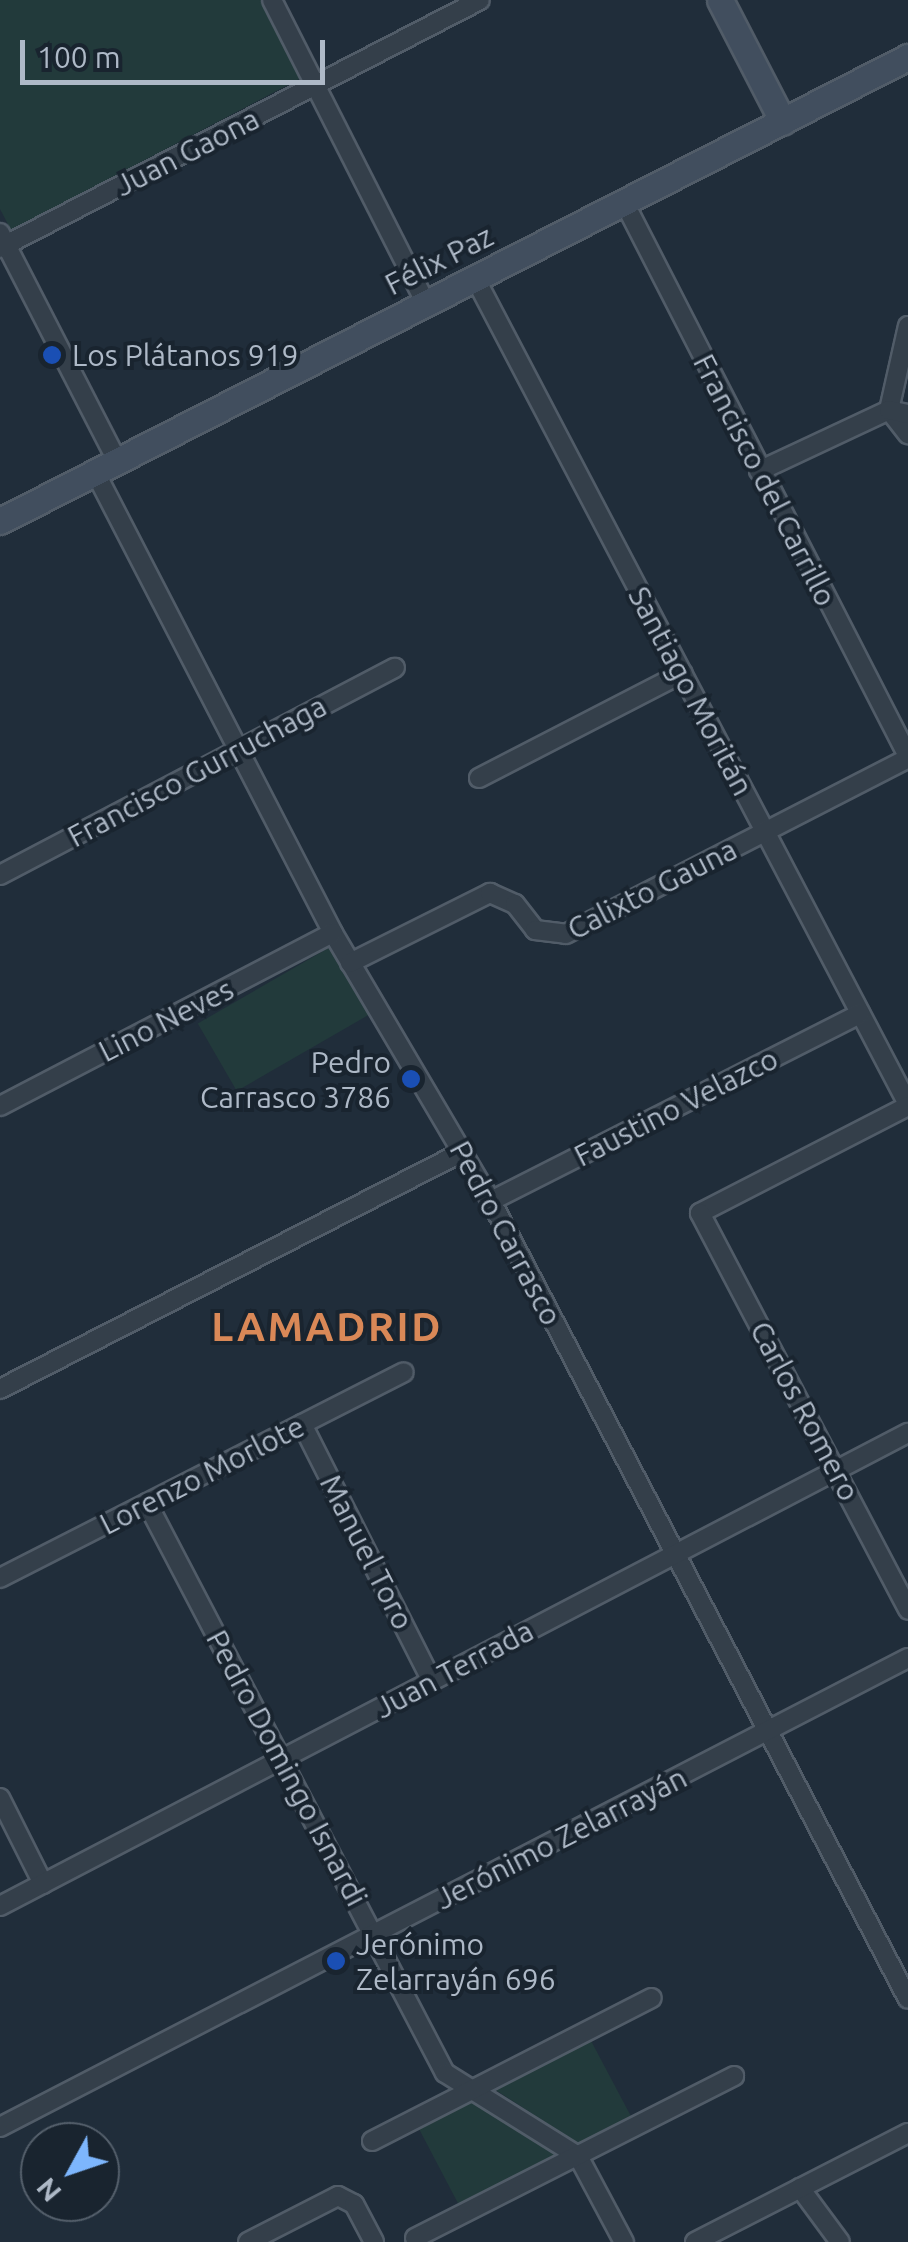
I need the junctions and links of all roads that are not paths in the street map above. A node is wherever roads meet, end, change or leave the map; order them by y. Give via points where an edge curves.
1 (272, 0) edge
2 (480, 0) edge
3 (720, 0) edge
4 (908, 57) edge
5 (315, 85) junction
6 (782, 122) junction
7 (624, 202) junction
8 (2, 242) edge
9 (475, 278) junction
10 (426, 303) junction
11 (908, 326) edge
12 (899, 412) edge
13 (908, 434) edge
14 (106, 467) junction
15 (759, 471) junction
16 (0, 521) edge
17 (394, 668) dead end
18 (682, 674) junction
19 (237, 750) junction
20 (908, 757) edge
21 (480, 778) dead end
22 (765, 832) junction
23 (0, 875) edge
24 (332, 934) junction
25 (350, 963) junction
26 (860, 1014) junction
27 (908, 1105) edge
28 (0, 1106) edge
29 (464, 1151) junction
30 (491, 1201) junction
31 (404, 1372) dead end
32 (0, 1389) edge
33 (302, 1424) junction
34 (908, 1432) edge
35 (837, 1470) junction
36 (147, 1503) junction
37 (675, 1554) junction
38 (0, 1578) edge
39 (908, 1610) edge
40 (908, 1658) edge
41 (432, 1681) junction
42 (768, 1731) junction
43 (282, 1759) junction
44 (0, 1798) edge
45 (43, 1884) junction
46 (0, 1906) edge
47 (374, 1934) junction
48 (652, 1998) dead end
49 (908, 1999) edge
50 (734, 2076) dead end
51 (471, 2090) junction
52 (0, 2127) edge
53 (908, 2133) edge
54 (372, 2141) dead end
55 (578, 2156) junction
56 (800, 2188) junction
57 (415, 2238) dead end
58 (248, 2242) edge
59 (374, 2242) edge
60 (624, 2242) edge
61 (695, 2242) edge
62 (840, 2242) edge

1 - 5 street
2 - 5 street, Juan Gaona
3 - 6 main road
4 - 6 main road, Félix Paz
5 - 8 street, Juan Gaona
5 - 10 street
6 - 7 main road, Félix Paz
7 - 9 main road, Félix Paz
7 - 15 street, Francisco del Carrillo
8 - 14 street, Pedro Carrasco
9 - 10 main road, Félix Paz
9 - 18 street, Santiago Moritán
10 - 14 main road, Félix Paz
11 - 12 street
12 - 13 street
12 - 15 street
14 - 16 main road, Félix Paz
14 - 19 street, Pedro Carrasco
15 - 20 street, Francisco del Carrillo
17 - 19 street, Francisco Gurruchaga
18 - 21 street
18 - 22 street, Santiago Moritán
19 - 23 street, Francisco Gurruchaga
19 - 24 street, Pedro Carrasco
20 - 22 street, Calixto Gauna
22 - 25 street, Calixto Gauna via 566,934 534,930 516,904 490,893
22 - 26 street, Santiago Moritán
24 - 25 street, Pedro Carrasco
24 - 28 street, Lino Neves
25 - 29 street, Pedro Carrasco
26 - 27 street, Santiago Moritán
26 - 30 street, Faustino Velazco
27 - 35 street, Carlos Romero via 700,1213
29 - 30 street, Pedro Carrasco
29 - 32 street
30 - 37 street, Pedro Carrasco
31 - 33 street, Lorenzo Morlote
33 - 36 street, Lorenzo Morlote
33 - 41 street, Manuel Toro
34 - 35 street, Juan Terrada
35 - 37 street, Juan Terrada
35 - 39 street, Carlos Romero
36 - 38 street, Lorenzo Morlote
36 - 43 street, Pedro Domingo Isnardi
37 - 41 street, Juan Terrada
37 - 42 street, Pedro Carrasco
40 - 42 street, Jerónimo Zelarrayán
41 - 43 street, Juan Terrada
42 - 47 street, Jerónimo Zelarrayán
42 - 49 street, Pedro Carrasco
43 - 45 street, Juan Terrada
43 - 47 street, Pedro Domingo Isnardi
44 - 45 street
45 - 46 street, Juan Terrada
47 - 51 street, Pedro Domingo Isnardi via 445,2073
47 - 52 street, Jerónimo Zelarrayán
48 - 51 street
50 - 55 street
51 - 54 street
51 - 55 street, Pedro Domingo Isnardi
53 - 56 street
55 - 57 street
55 - 60 street
56 - 61 street
56 - 62 street
58 - 59 street via 338,2196 354,2204

